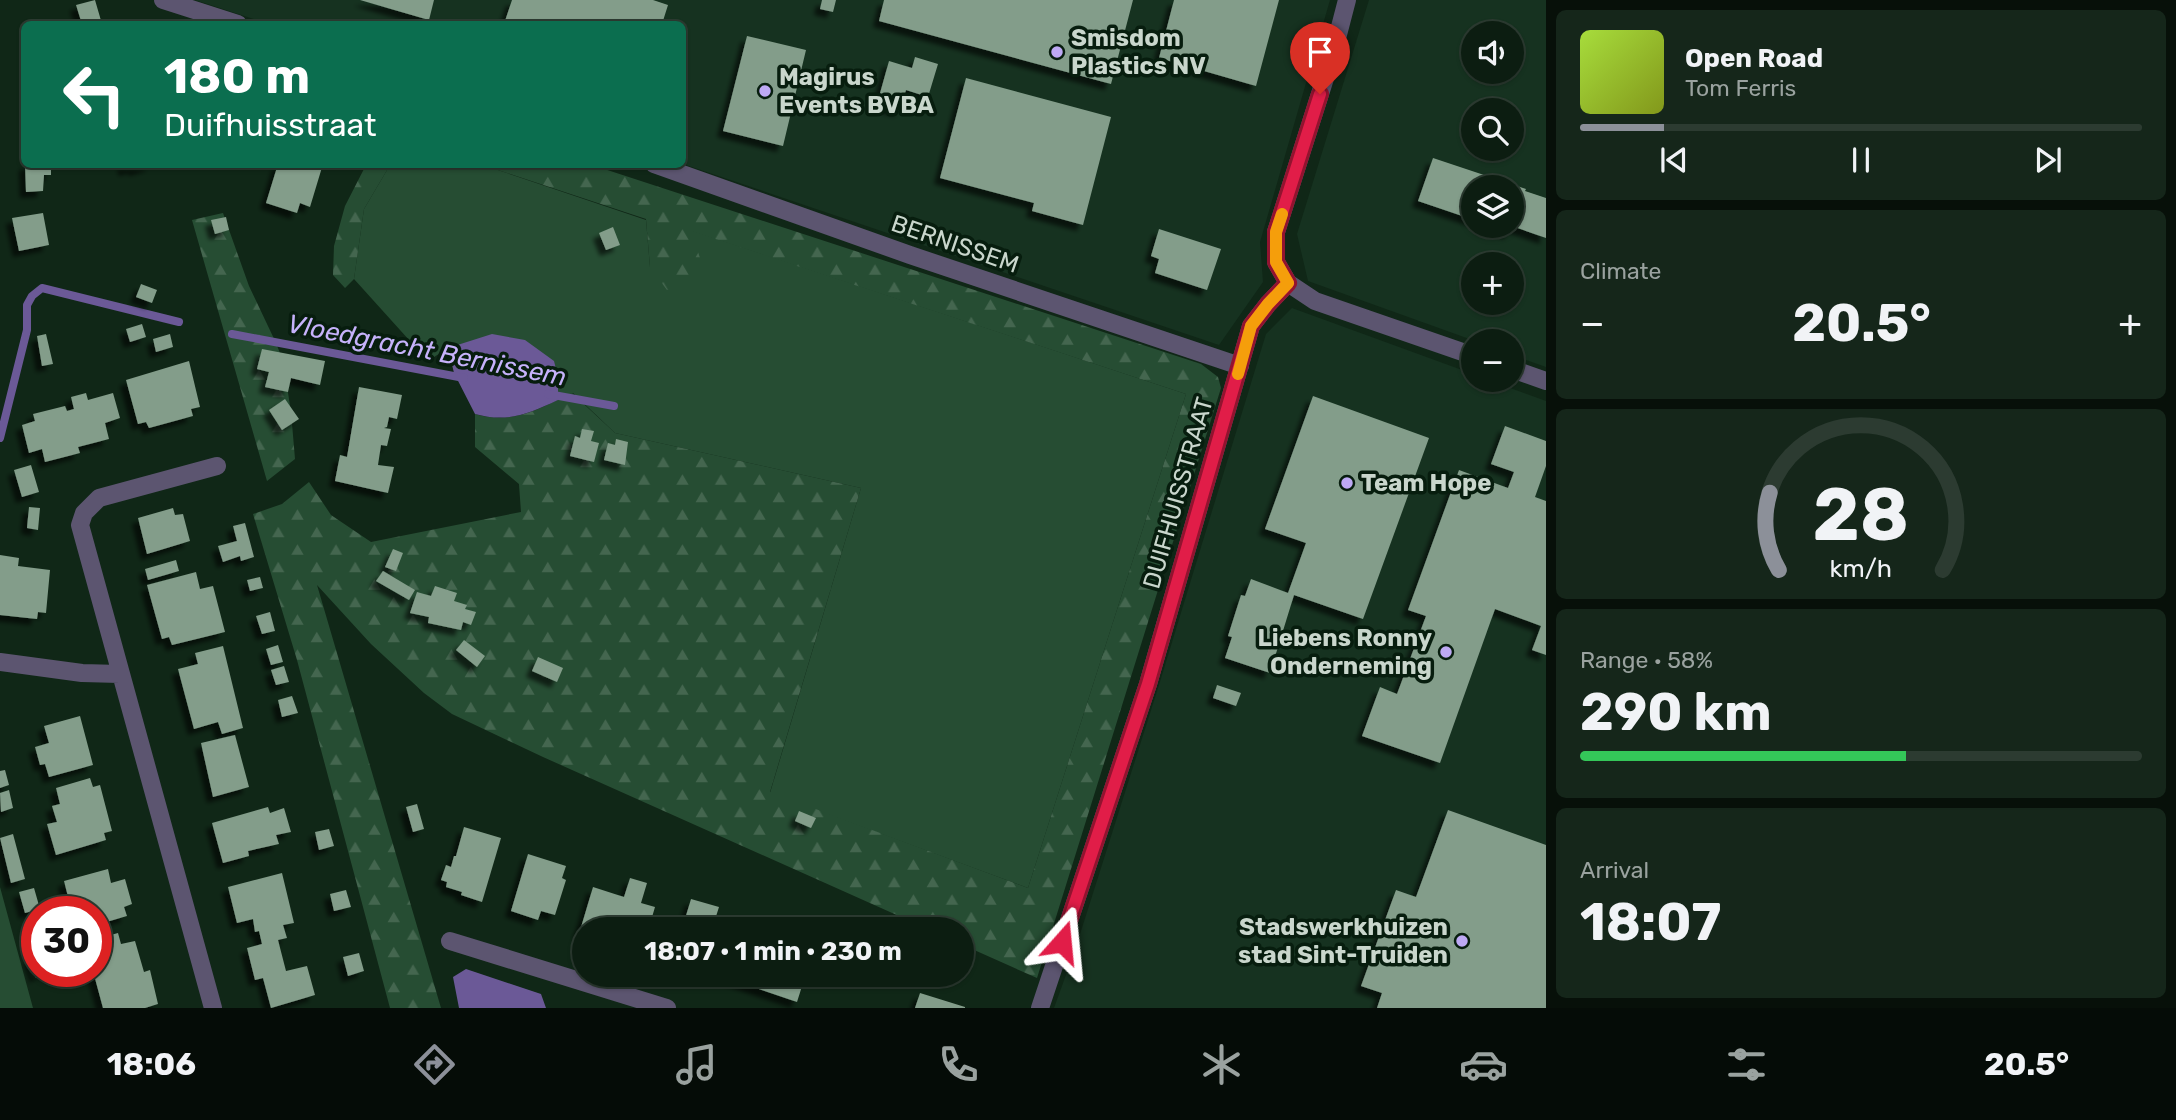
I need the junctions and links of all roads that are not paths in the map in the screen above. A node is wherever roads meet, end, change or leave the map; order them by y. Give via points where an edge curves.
1 (163, 0) edge
2 (1348, 0) edge
3 (229, 21) edge
4 (665, 168) edge
5 (1288, 283) junction
6 (1461, 352) edge
7 (1240, 366) junction
8 (1524, 373) edge
9 (1546, 381) edge
10 (218, 466) dead end
11 (0, 662) edge
12 (120, 674) junction
13 (450, 941) dead end
14 (213, 1008) edge
15 (667, 1008) edge
16 (1040, 1008) edge

1 - 3 street
2 - 5 street via 1276,232 1276,262
4 - 7 street, BERNISSEM
5 - 6 street via 1315,301
5 - 7 street, DUIFHUISSTRAAT via 1251,326
7 - 16 street, DUIFHUISSTRAAT via 1148,684
8 - 9 street
10 - 12 street via 110,493 84,513 80,525
11 - 12 street
12 - 14 street
13 - 15 street

